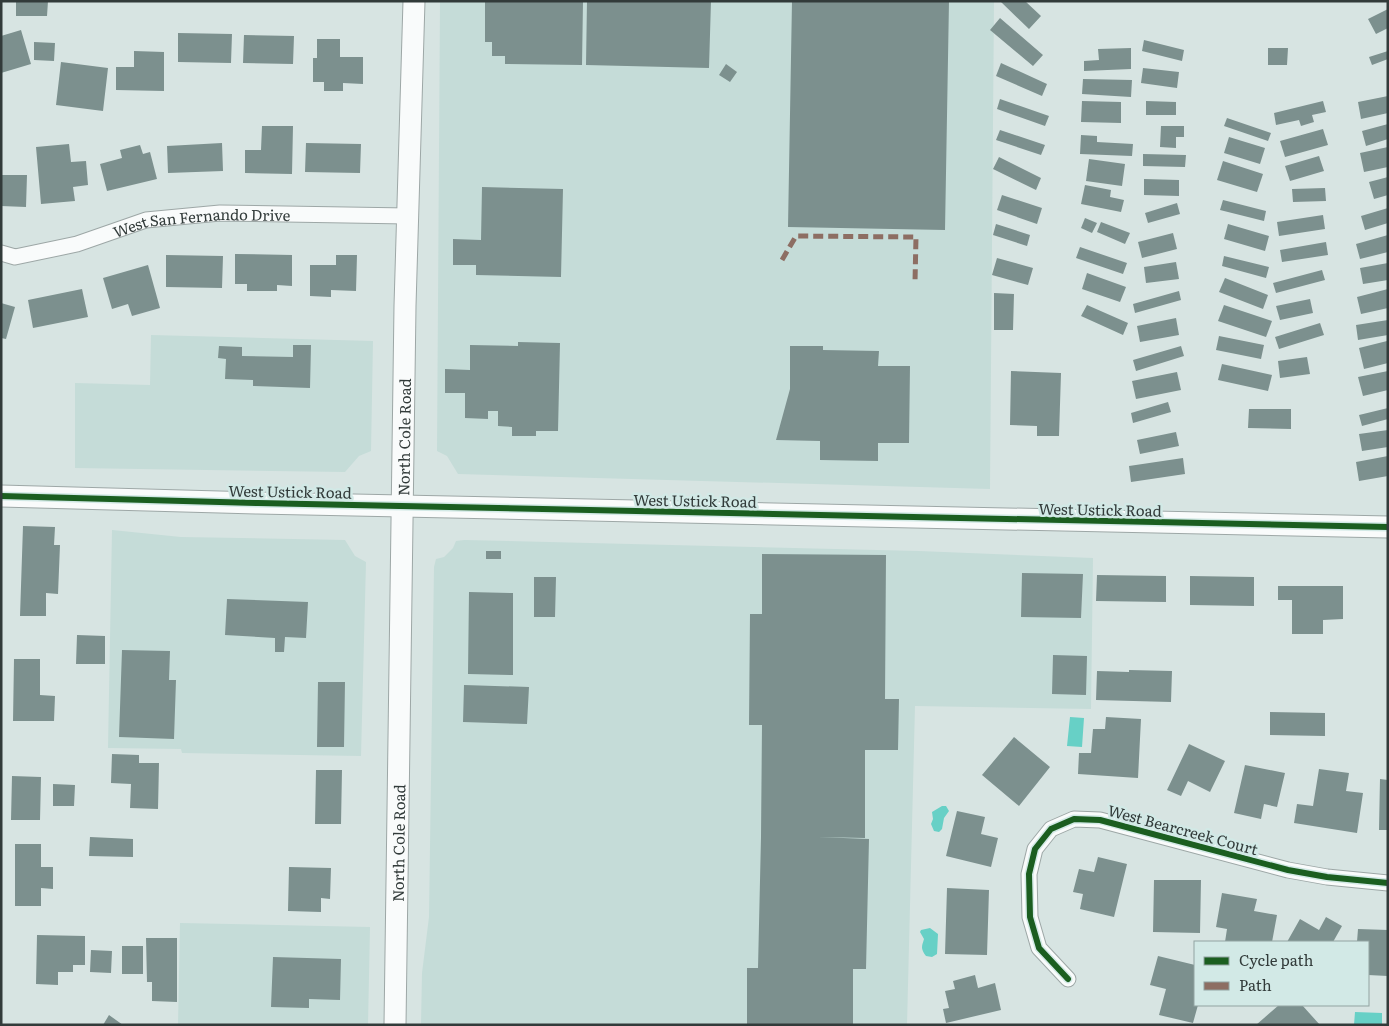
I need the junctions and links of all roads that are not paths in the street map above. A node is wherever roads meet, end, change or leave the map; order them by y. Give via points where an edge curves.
1 (414, 1) edge
2 (408, 216) junction
3 (1, 253) edge
4 (1, 496) edge
5 (403, 505) junction
6 (1388, 527) edge
7 (1388, 882) edge
8 (1068, 979) dead end
9 (395, 1025) edge

1 - 2 main road, North Cole Road
2 - 3 street, West San Fernando Drive via 220,213 146,220 76,244 15,257
2 - 5 main road, North Cole Road
4 - 5 main road, West Ustick Road
5 - 6 main road, West Ustick Road
5 - 9 main road, North Cole Road
7 - 8 street, West Bearcreek Court via 1288,870 1100,820 1074,819 1052,829 1035,849 1029,874 1030,917 1040,948

